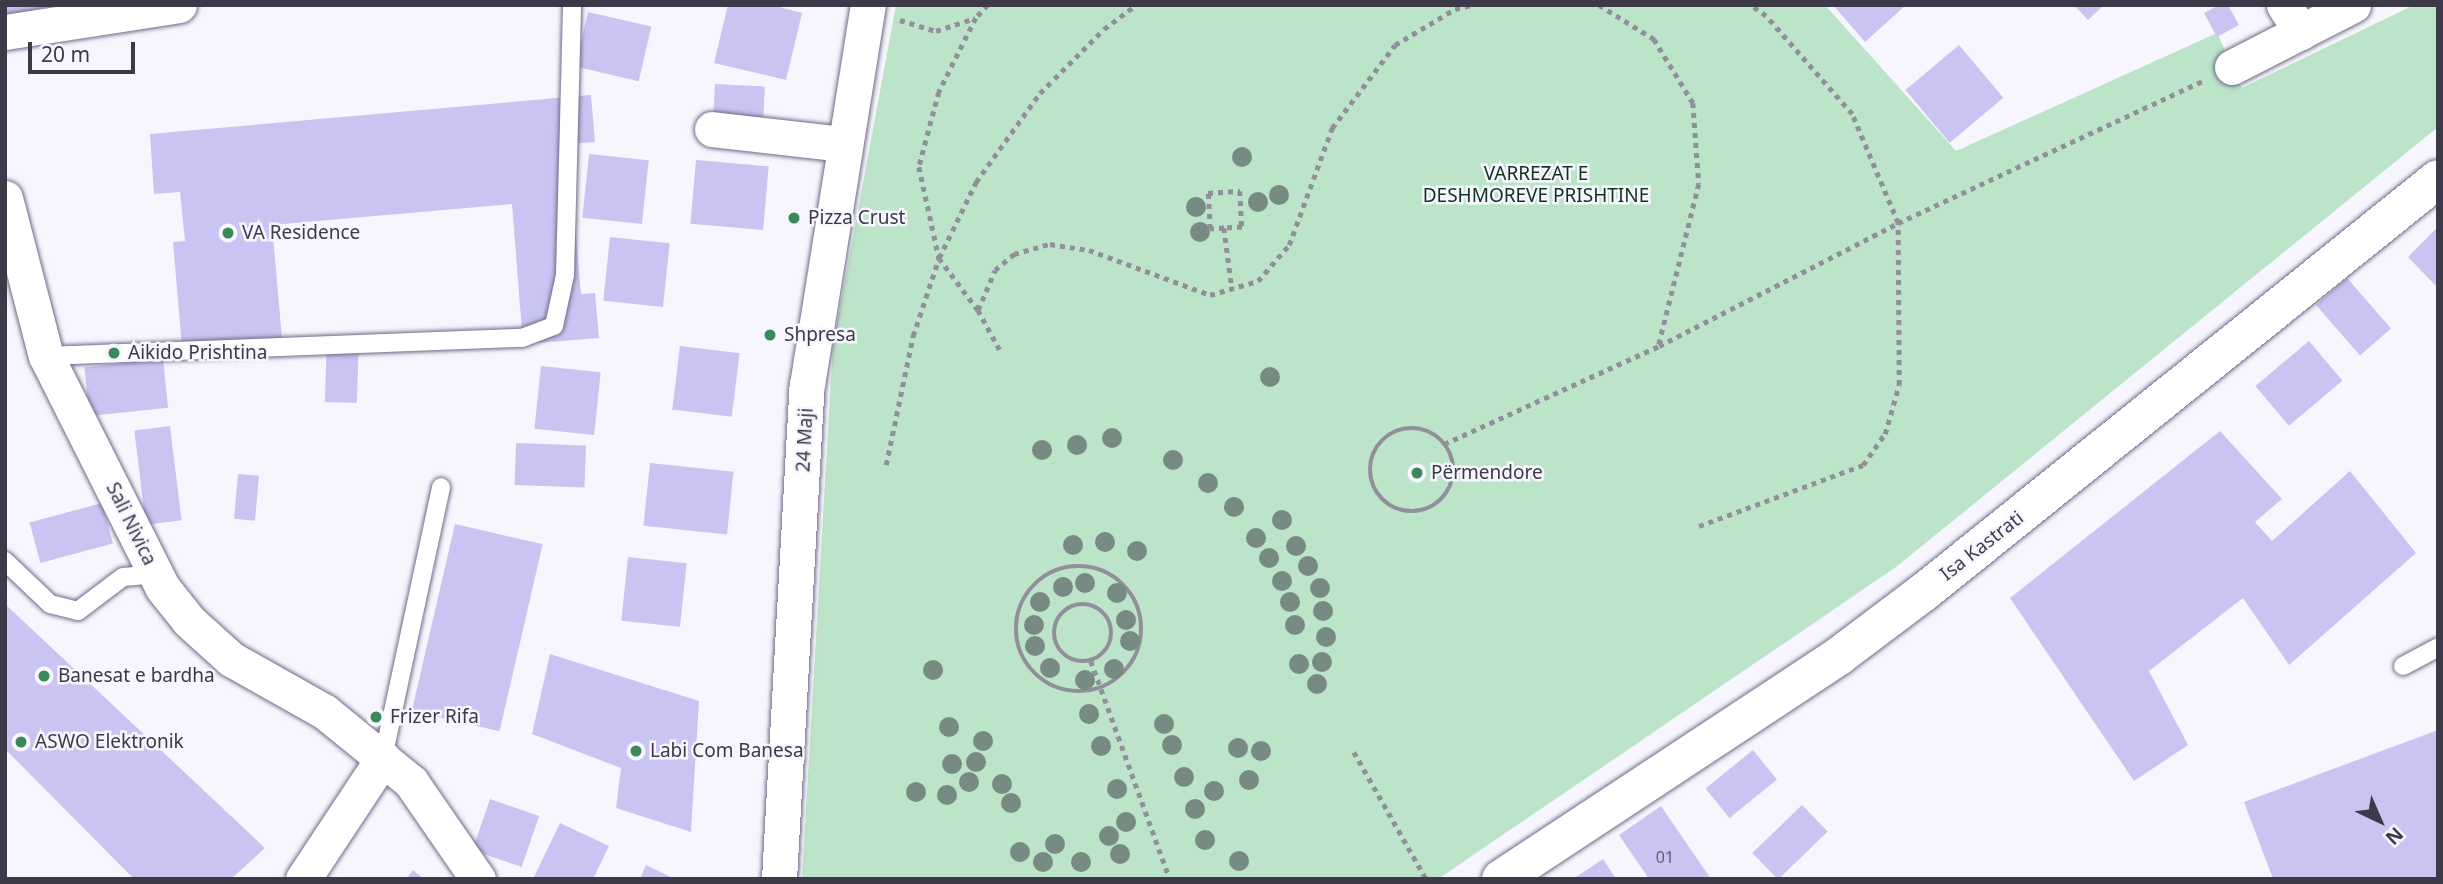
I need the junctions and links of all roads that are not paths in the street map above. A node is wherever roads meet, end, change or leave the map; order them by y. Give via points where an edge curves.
1 (179, 5) edge
2 (572, 5) edge
3 (2353, 5) edge
4 (862, 7) edge
5 (2292, 19) edge
6 (5, 32) edge
7 (2232, 67) road end
8 (712, 128) dead end
9 (844, 144) junction
10 (2438, 179) edge
11 (5, 198) edge
12 (13, 254) edge
13 (46, 356) junction
14 (441, 487) dead end
15 (5, 561) edge
16 (155, 574) junction
17 (2438, 647) edge
18 (2403, 666) dead end
19 (383, 758) junction
20 (303, 879) edge
21 (478, 879) edge
22 (779, 879) edge
23 (1501, 879) edge

1 - 6 street
2 - 13 lane via 565,275 554,326 522,338
3 - 5 street
4 - 9 street, 24 Maji
5 - 7 street
8 - 9 street
9 - 22 street, 24 Maji via 807,385
10 - 23 street, Isa Kastrati via 1924,593 1839,656
11 - 12 street, Sali Nivica
12 - 13 street, Sali Nivica
13 - 16 street, Sali Nivica
14 - 19 lane
15 - 16 lane via 50,604 78,611 123,577
16 - 19 street, Sali Nivica via 189,621 231,659 326,712
17 - 18 lane
19 - 20 street
19 - 21 street, Sali Nivica via 411,782

